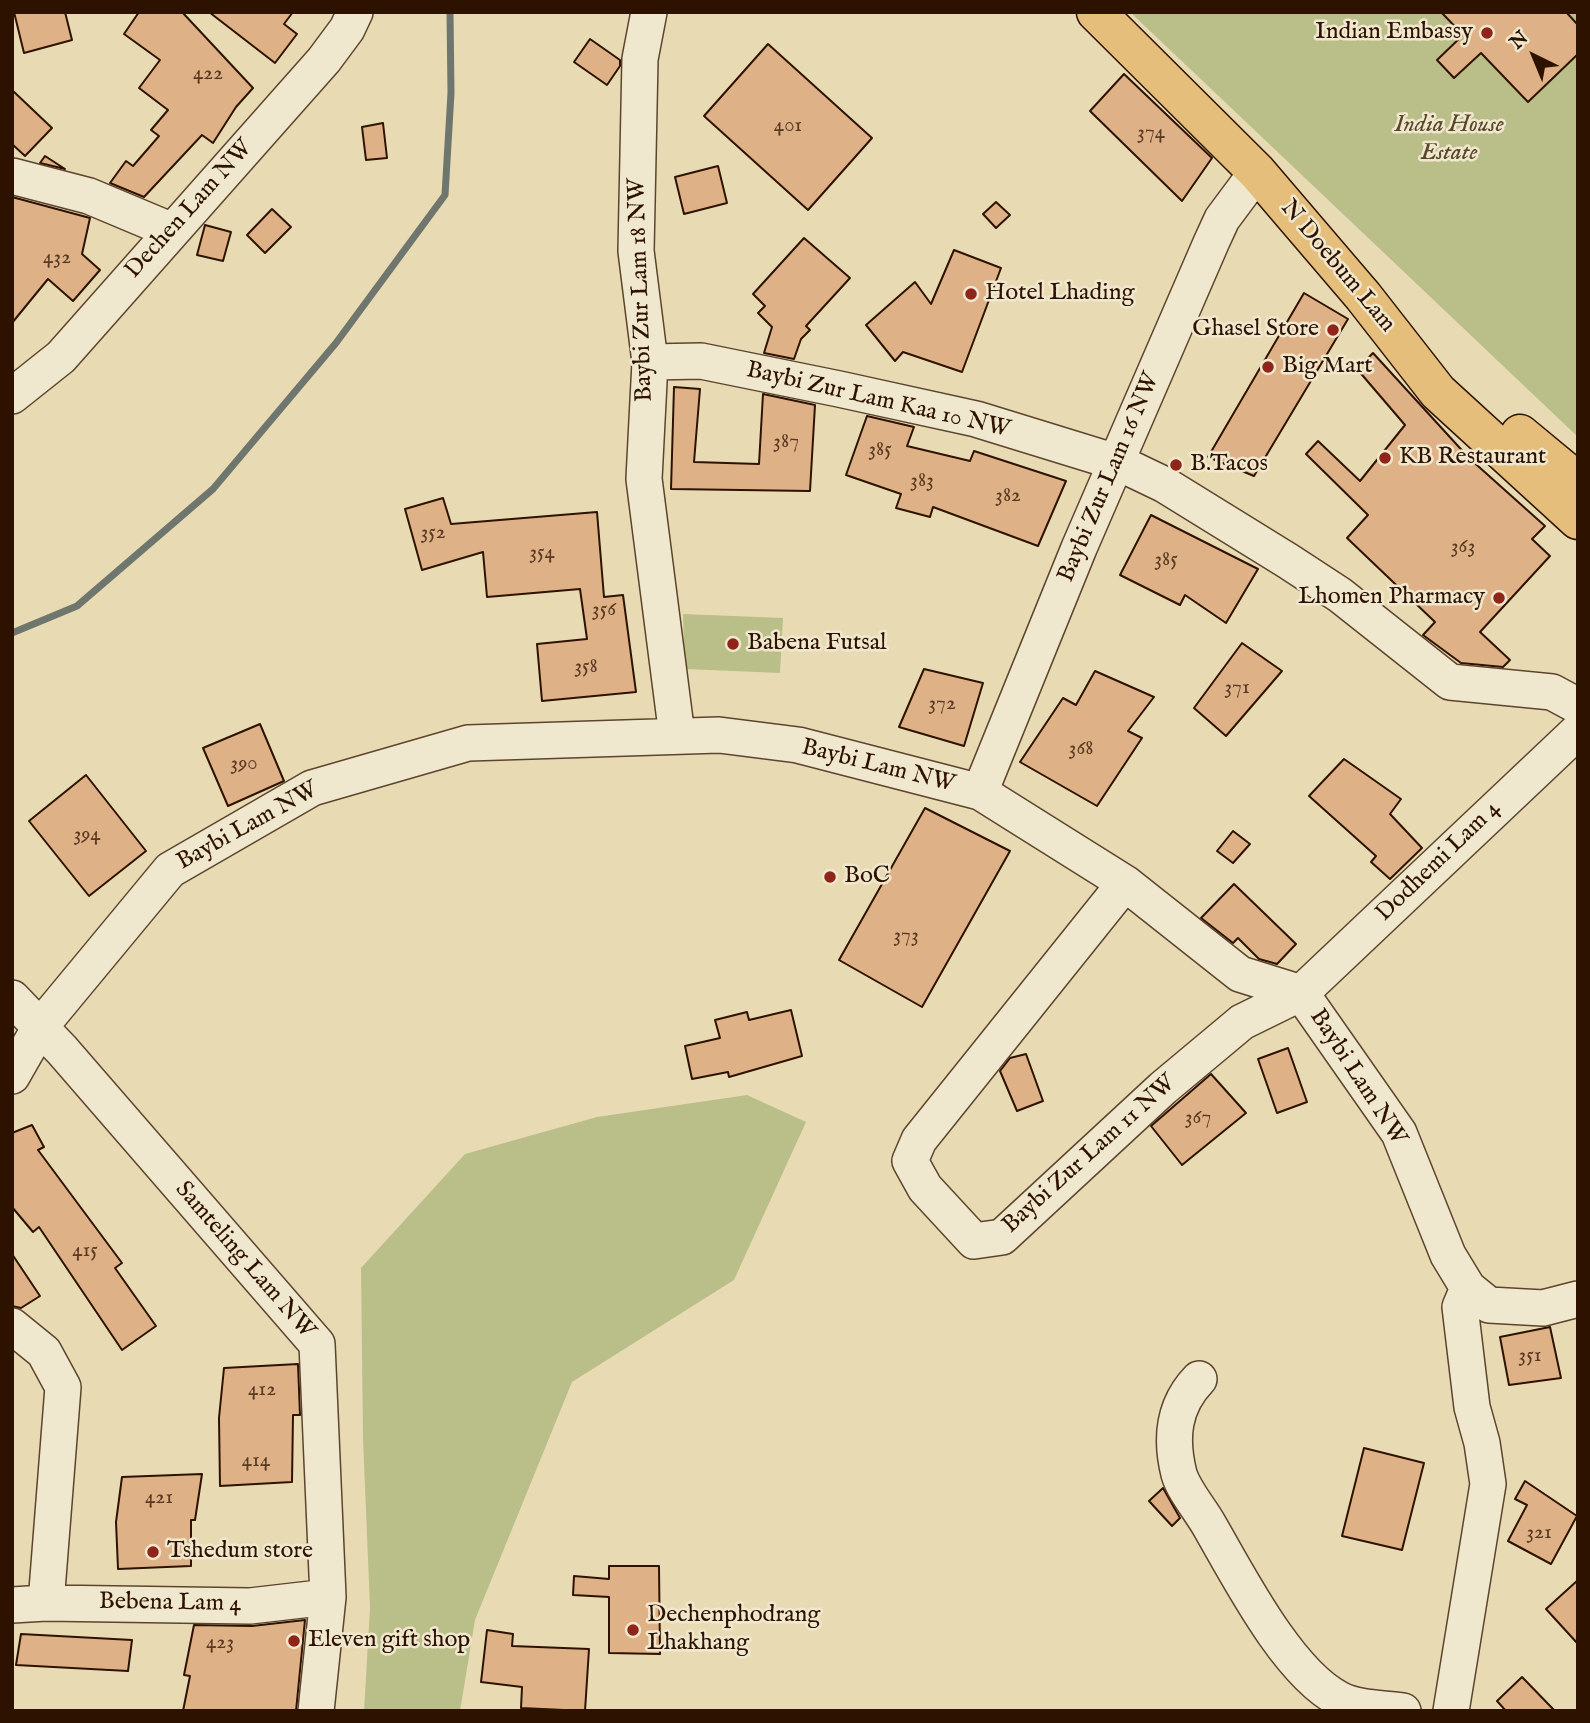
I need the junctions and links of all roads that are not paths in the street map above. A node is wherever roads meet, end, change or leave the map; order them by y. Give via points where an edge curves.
1 (355, 12) edge
2 (649, 12) edge
3 (1096, 12) edge
4 (1124, 12) edge
5 (1257, 172) junction
6 (12, 176) edge
7 (170, 230) junction
8 (650, 362) junction
9 (12, 396) edge
10 (1119, 463) junction
11 (1578, 482) edge
12 (1578, 520) edge
13 (1578, 706) edge
14 (1578, 731) edge
15 (677, 736) junction
16 (980, 792) junction
17 (1125, 883) junction
18 (1301, 993) junction
19 (12, 998) edge
20 (40, 1027) junction
21 (12, 1076) edge
22 (1468, 1288) junction
23 (1578, 1298) edge
24 (12, 1326) edge
25 (1199, 1379) dead end
26 (328, 1597) junction
27 (29, 1604) edge
28 (316, 1711) edge
29 (1403, 1711) edge
30 (1451, 1711) edge

1 - 7 street, Dechen Lam NW via 324,60
2 - 8 street, Baybi Zur Lam 18 NW via 640,59 636,251
3 - 5 main road, N Doebum Lam
4 - 11 main road via 1254,139 1454,377
5 - 10 street, Baybi Zur Lam 16 NW via 1222,219
5 - 12 main road, N Doebum Lam via 1438,392
6 - 7 street via 89,196
7 - 9 street, Dechen Lam NW via 61,357
8 - 10 street, Baybi Zur Lam Kaa 10 NW via 701,361 839,388 976,419
8 - 15 street, Baybi Zur Lam 18 NW via 645,479
10 - 13 street, Baybi Zur Lam Kaa 10 NW via 1165,485 1288,561 1450,682 1552,692
10 - 16 street, Baybi Zur Lam 16 NW via 1079,548
14 - 18 street, Dodhemi Lam 4
15 - 16 street, Baybi Lam NW via 798,745
15 - 20 street, Baybi Lam NW via 468,743 312,788 170,870
16 - 17 street, Baybi Lam NW
17 - 18 street, Baybi Lam NW via 1240,974
17 - 18 street, Baybi Zur Lam 11 NW via 919,1140 910,1161 925,1188 974,1241 1002,1237 1163,1088 1242,1022
18 - 22 street, Baybi Lam NW via 1399,1133 1448,1255
19 - 20 street, Samteling Lam NW
20 - 21 street, Baybi Lam NW
20 - 26 street, Samteling Lam NW via 317,1344
22 - 23 street, Baybi Lam NW via 1489,1305 1544,1308
22 - 30 street via 1460,1307 1462,1335 1488,1484
24 - 27 street via 44,1352 63,1387
25 - 29 street via 1183,1395 1175,1422 1180,1475 1258,1609 1312,1678 1339,1699
26 - 27 street, Bebena Lam 4 via 250,1606
26 - 28 street, Samteling Lam NW

